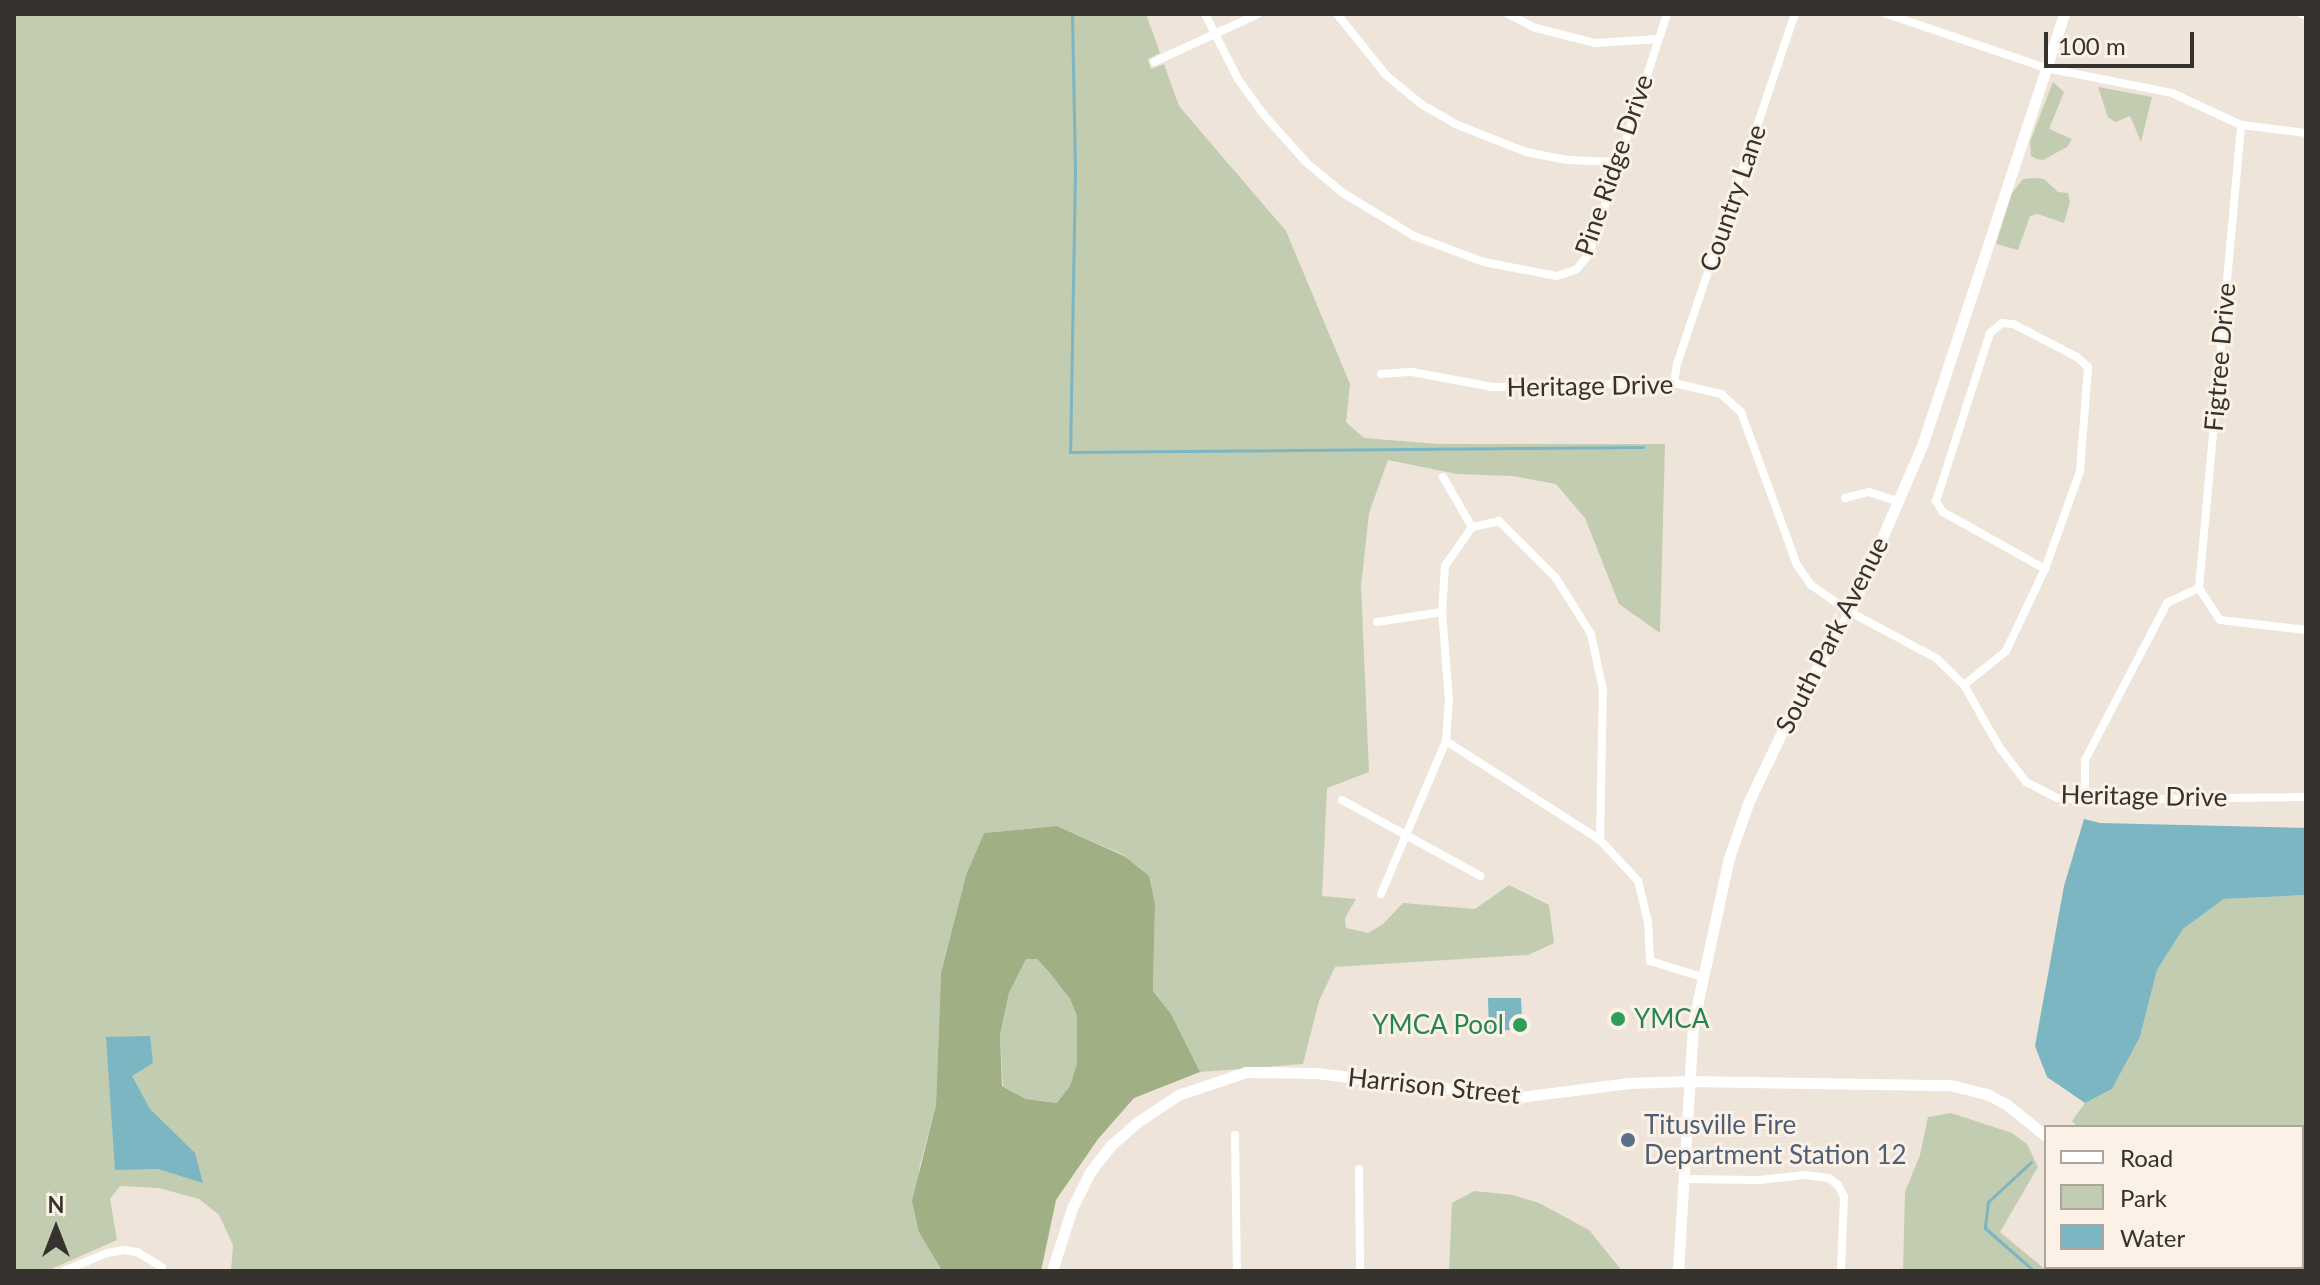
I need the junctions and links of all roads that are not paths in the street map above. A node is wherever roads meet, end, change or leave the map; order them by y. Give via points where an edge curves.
1 (1205, 14) edge
2 (1258, 14) edge
3 (1337, 14) edge
4 (1508, 14) edge
5 (1667, 14) edge
6 (1795, 14) edge
7 (2064, 14) edge
8 (1892, 15) edge
9 (1213, 33) junction
10 (1658, 39) junction
11 (1154, 62) dead end
12 (2046, 68) junction
13 (2241, 125) junction
14 (2306, 133) edge
15 (1616, 162) junction
16 (1381, 374) dead end
17 (1674, 383) junction
18 (1443, 477) dead end
19 (1845, 498) dead end
20 (1899, 502) junction
21 (1472, 527) junction
22 (2045, 569) junction
23 (2199, 588) junction
24 (1442, 612) junction
25 (1850, 612) junction
26 (1377, 622) dead end
27 (2306, 630) edge
28 (1964, 685) junction
29 (1446, 741) junction
30 (2306, 797) edge
31 (1342, 800) dead end
32 (2085, 800) junction
33 (1408, 838) junction
34 (1600, 840) junction
35 (1480, 876) dead end
36 (1381, 894) dead end
37 (1702, 977) junction
38 (1687, 1081) junction
39 (2044, 1134) edge
40 (1235, 1135) dead end
41 (1359, 1169) dead end
42 (1683, 1179) junction
43 (162, 1267) dead end
44 (64, 1271) edge
45 (1052, 1271) edge
46 (1237, 1271) edge
47 (1360, 1271) edge
48 (1678, 1271) edge
49 (1841, 1271) edge

1 - 9 street, Pine Ridge Drive
2 - 9 street
3 - 15 street via 1386,75 1455,124 1526,152
4 - 10 street via 1536,28 1595,43
5 - 10 street, Pine Ridge Drive
6 - 17 street, Country Lane
7 - 12 street, South Park Avenue
8 - 12 street
9 - 11 street
9 - 15 street, Pine Ridge Drive via 1264,115 1306,162 1343,193 1414,236 1484,262 1557,276 1577,269 1589,254
10 - 15 street, Pine Ridge Drive
12 - 13 street via 2172,93
12 - 20 street, South Park Avenue
13 - 14 street
13 - 23 street, Figtree Drive
16 - 17 street, Heritage Drive via 1412,372 1493,387
17 - 25 street, Heritage Drive via 1721,394 1741,412 1797,565 1811,585
18 - 21 street
19 - 20 street via 1869,492
20 - 25 street, South Park Avenue
21 - 24 street via 1445,566
21 - 34 street via 1499,521 1556,578 1591,634 1603,690
22 - 22 street via 2080,471 2089,371 2077,357 2002,323 1986,344 1936,501 1943,512
22 - 28 street via 2006,651
23 - 27 street via 2220,620
23 - 32 street via 2167,603 2085,760
24 - 26 street
24 - 29 street via 1449,700
25 - 28 street, Heritage Drive via 1936,658
25 - 37 street, South Park Avenue via 1790,715 1749,801 1729,858
28 - 32 street, Heritage Drive via 2026,782 2058,798
29 - 33 street
29 - 34 street
30 - 32 street, Heritage Drive
31 - 33 street
33 - 35 street
33 - 36 street
34 - 37 street via 1638,881 1650,961
37 - 38 street, South Park Avenue
38 - 39 street, Harrison Street via 1950,1085 1987,1094
38 - 42 street, South Park Avenue
38 - 45 street, Harrison Street via 1520,1097 1278,1071 1246,1072 1211,1082 1178,1095 1110,1146 1072,1208
40 - 46 street
41 - 47 street
42 - 48 street, South Park Avenue
42 - 49 street via 1829,1178 1844,1197
43 - 44 street via 124,1250

